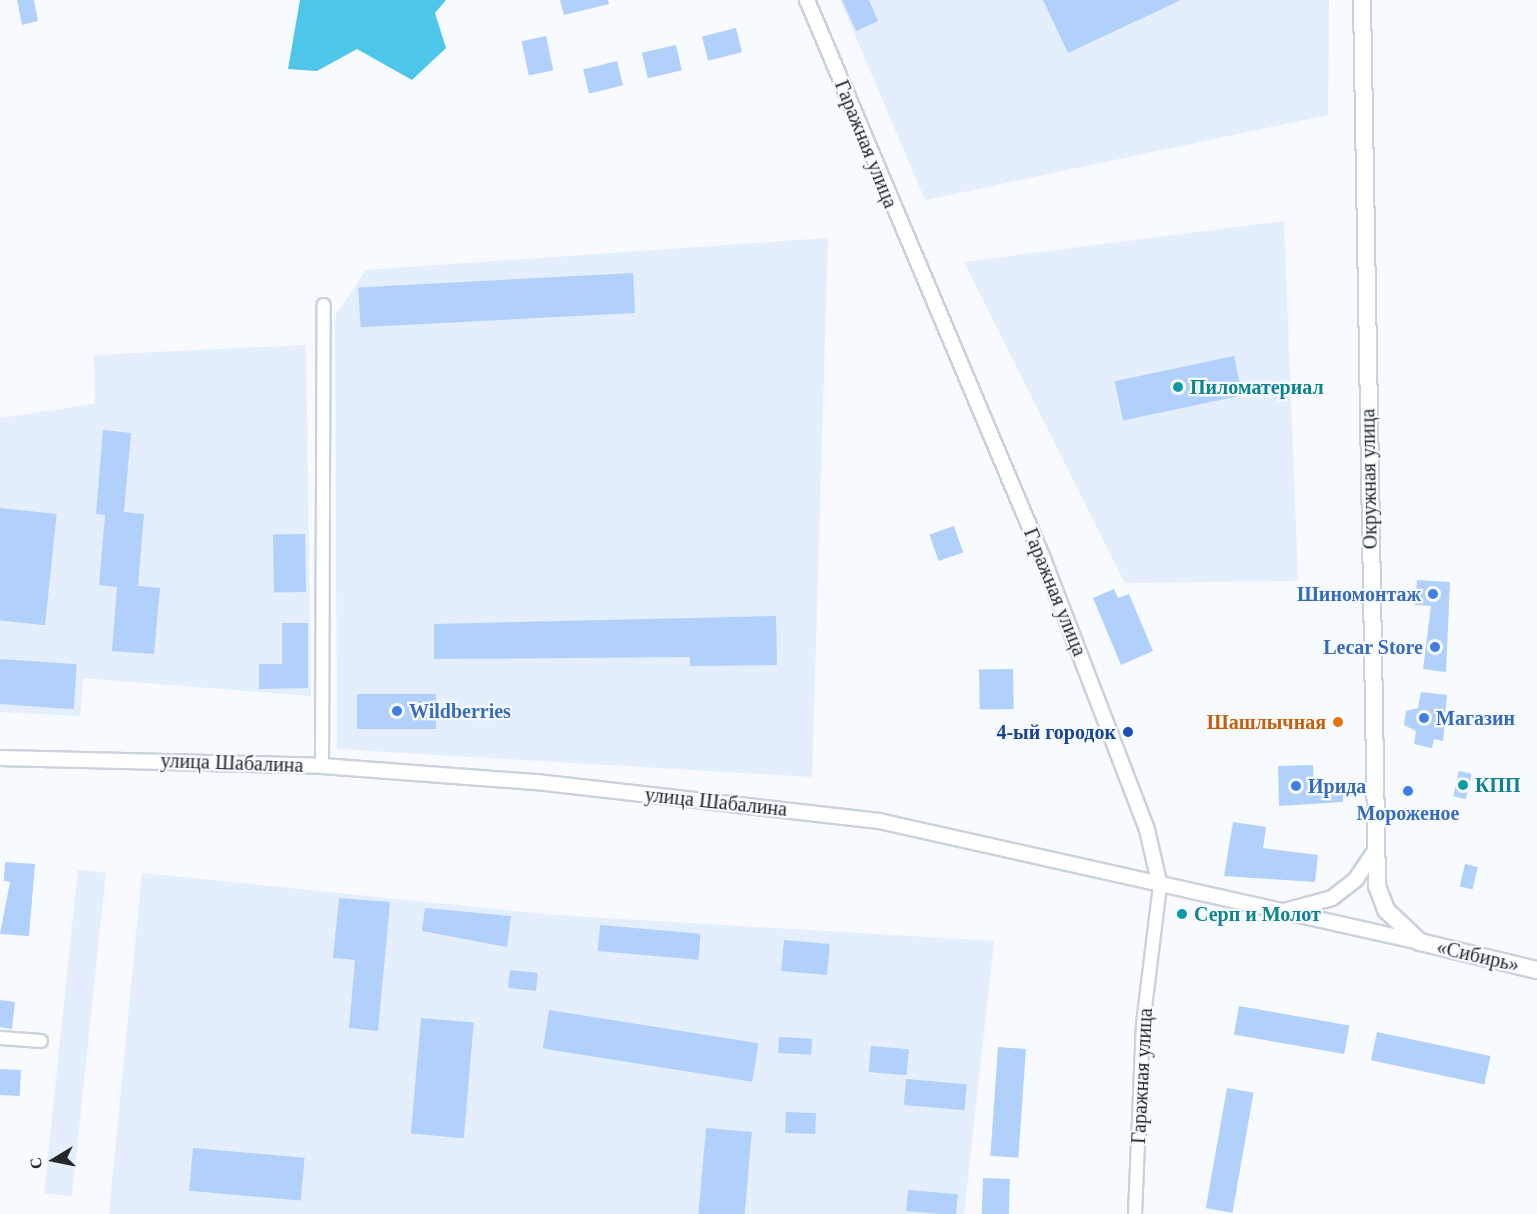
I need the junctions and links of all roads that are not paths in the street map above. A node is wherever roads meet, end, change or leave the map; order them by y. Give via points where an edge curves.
1 (807, 0) edge
2 (1362, 0) edge
3 (324, 305) dead end
4 (0, 758) edge
5 (322, 766) junction
6 (1374, 852) junction
7 (1160, 886) junction
8 (1278, 912) junction
9 (1420, 942) junction
10 (1537, 970) edge
11 (0, 1038) edge
12 (41, 1041) dead end
13 (1135, 1214) edge

1 - 7 street, Гаражная улица via 1042,556 1147,831
2 - 6 main road, Окружная улица
3 - 5 street
4 - 5 street, улица Шабалина
5 - 7 street, улица Шабалина via 537,782 879,821
6 - 8 street via 1356,879 1332,898
6 - 9 main road, Окружная улица via 1386,910
7 - 8 street, улица Шабалина
7 - 13 street, Гаражная улица via 1143,1024
8 - 9 street, улица Шабалина
9 - 10 main road, «Сибирь»
11 - 12 street

